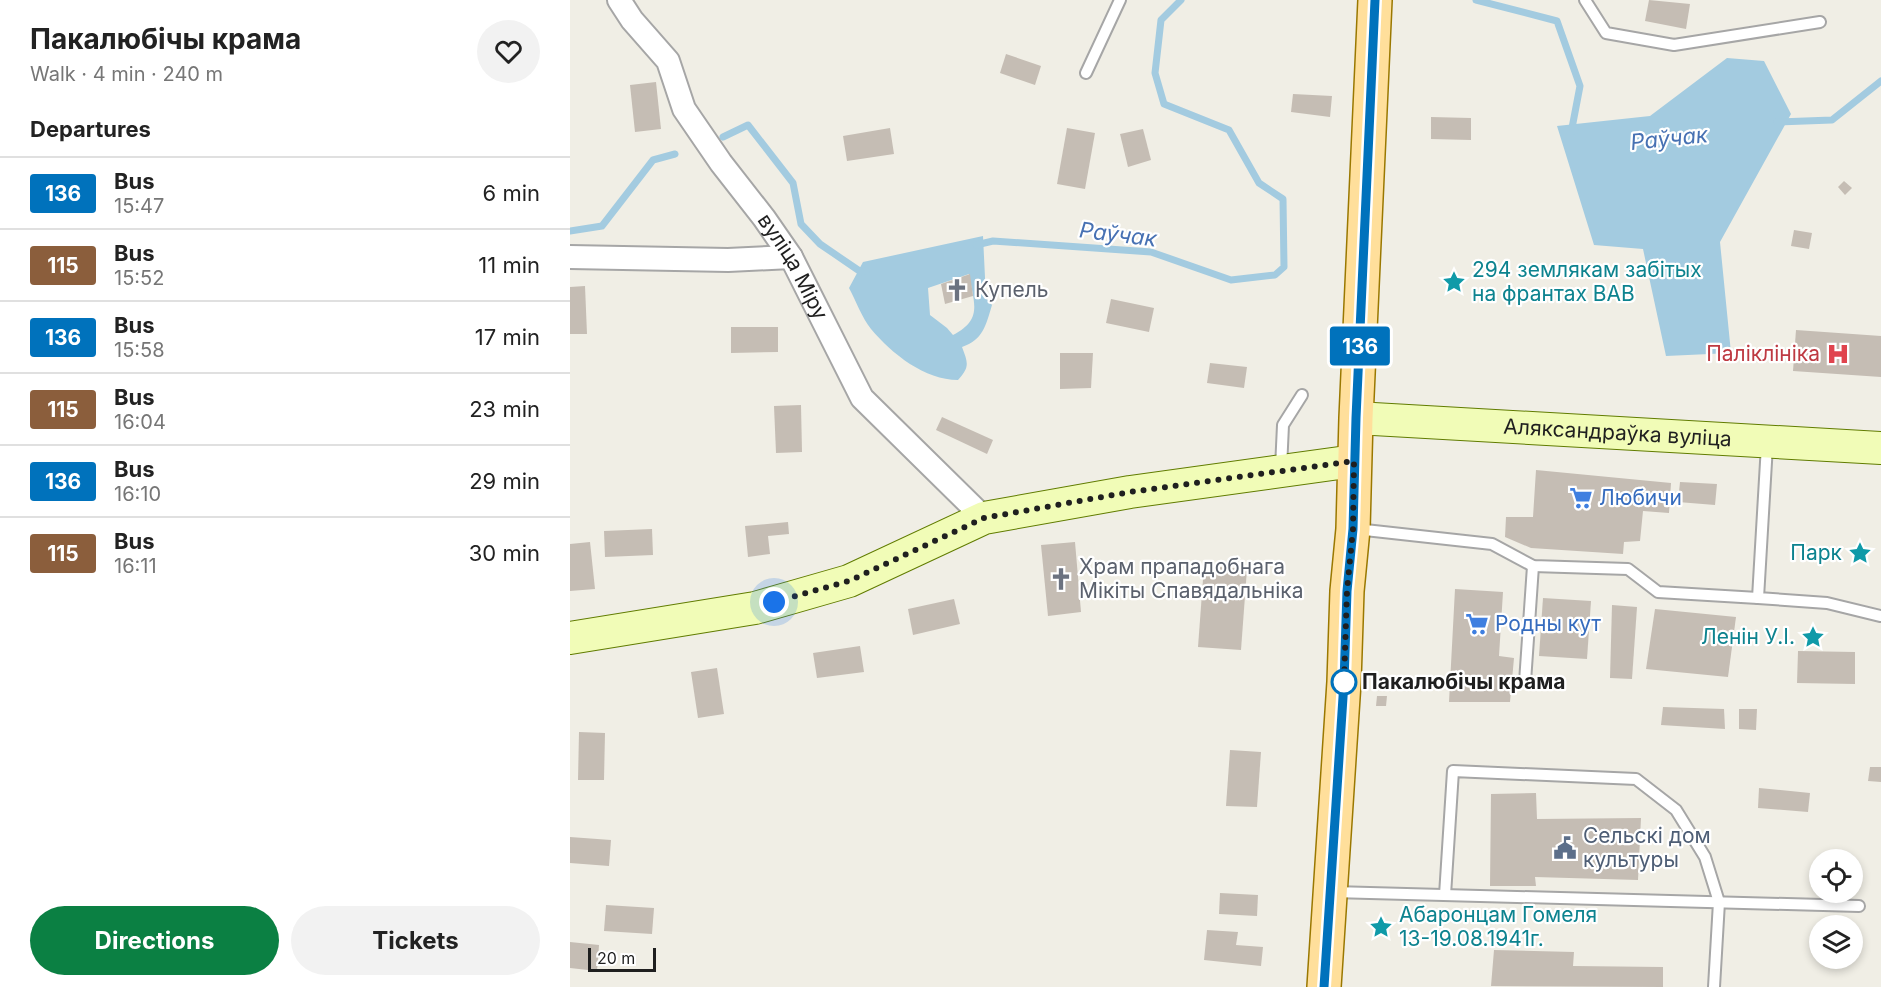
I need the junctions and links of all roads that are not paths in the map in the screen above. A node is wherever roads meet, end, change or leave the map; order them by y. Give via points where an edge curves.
1 (619, 0) edge
2 (1120, 0) edge
3 (1375, 0) edge
4 (1585, 0) edge
5 (1820, 22) dead end
6 (1086, 73) dead end
7 (570, 257) edge
8 (791, 257) junction
9 (1302, 394) dead end
10 (1356, 418) junction
11 (1767, 441) junction
12 (1881, 448) edge
13 (1354, 461) junction
14 (1281, 471) junction
15 (984, 518) junction
16 (1353, 529) junction
17 (1533, 566) junction
18 (1758, 598) junction
19 (1880, 616) dead end
20 (570, 638) edge
21 (1525, 682) dead end
22 (1329, 892) junction
23 (1445, 895) junction
24 (1719, 902) junction
25 (1858, 906) dead end
26 (1324, 987) edge
27 (1714, 987) edge

1 - 8 street, вуліца Міру via 668,61 684,109
2 - 6 lane
3 - 10 main road
4 - 5 lane via 1606,33 1674,45
7 - 8 street
8 - 15 street, вуліца Міру via 862,398
9 - 14 lane via 1283,425
10 - 11 street, Аляксандраўка вуліца
10 - 13 main road
11 - 12 street, Аляксандраўка вуліца
11 - 18 lane
13 - 14 street
13 - 16 main road
14 - 15 street
15 - 20 street via 849,581 755,608
16 - 17 lane via 1492,544
16 - 22 main road
17 - 18 lane via 1628,569 1658,592
17 - 21 lane
18 - 19 lane via 1827,603
22 - 23 lane
22 - 26 main road
23 - 24 lane
23 - 24 lane via 1453,771 1636,779 1676,810 1705,857
24 - 25 lane
24 - 27 lane

